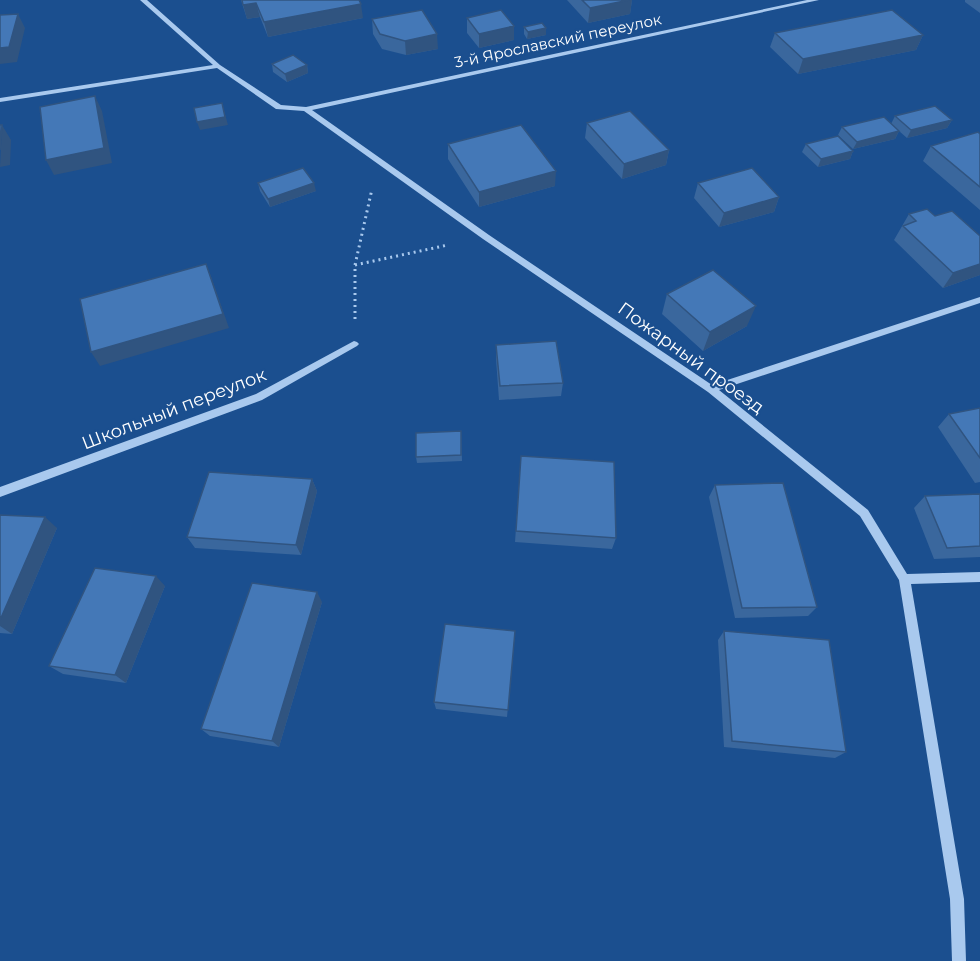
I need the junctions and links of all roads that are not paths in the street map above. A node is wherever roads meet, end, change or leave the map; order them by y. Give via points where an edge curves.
1 (143, 0) edge
2 (816, 0) edge
3 (218, 66) junction
4 (0, 100) edge
5 (306, 109) junction
6 (980, 300) edge
7 (354, 344) road end
8 (711, 389) junction
9 (0, 492) edge
10 (980, 578) edge
11 (903, 579) junction
12 (959, 961) edge

1 - 3 street, Пожарный проезд
2 - 5 street, 3-й Ярославский переулок
3 - 4 street
3 - 5 street, Пожарный проезд via 279,107
5 - 8 street, Пожарный проезд
6 - 8 street
7 - 9 street, Школьный переулок via 259,397
8 - 11 street, Пожарный проезд via 864,513
10 - 11 street
11 - 12 street, Пожарный проезд via 957,899

